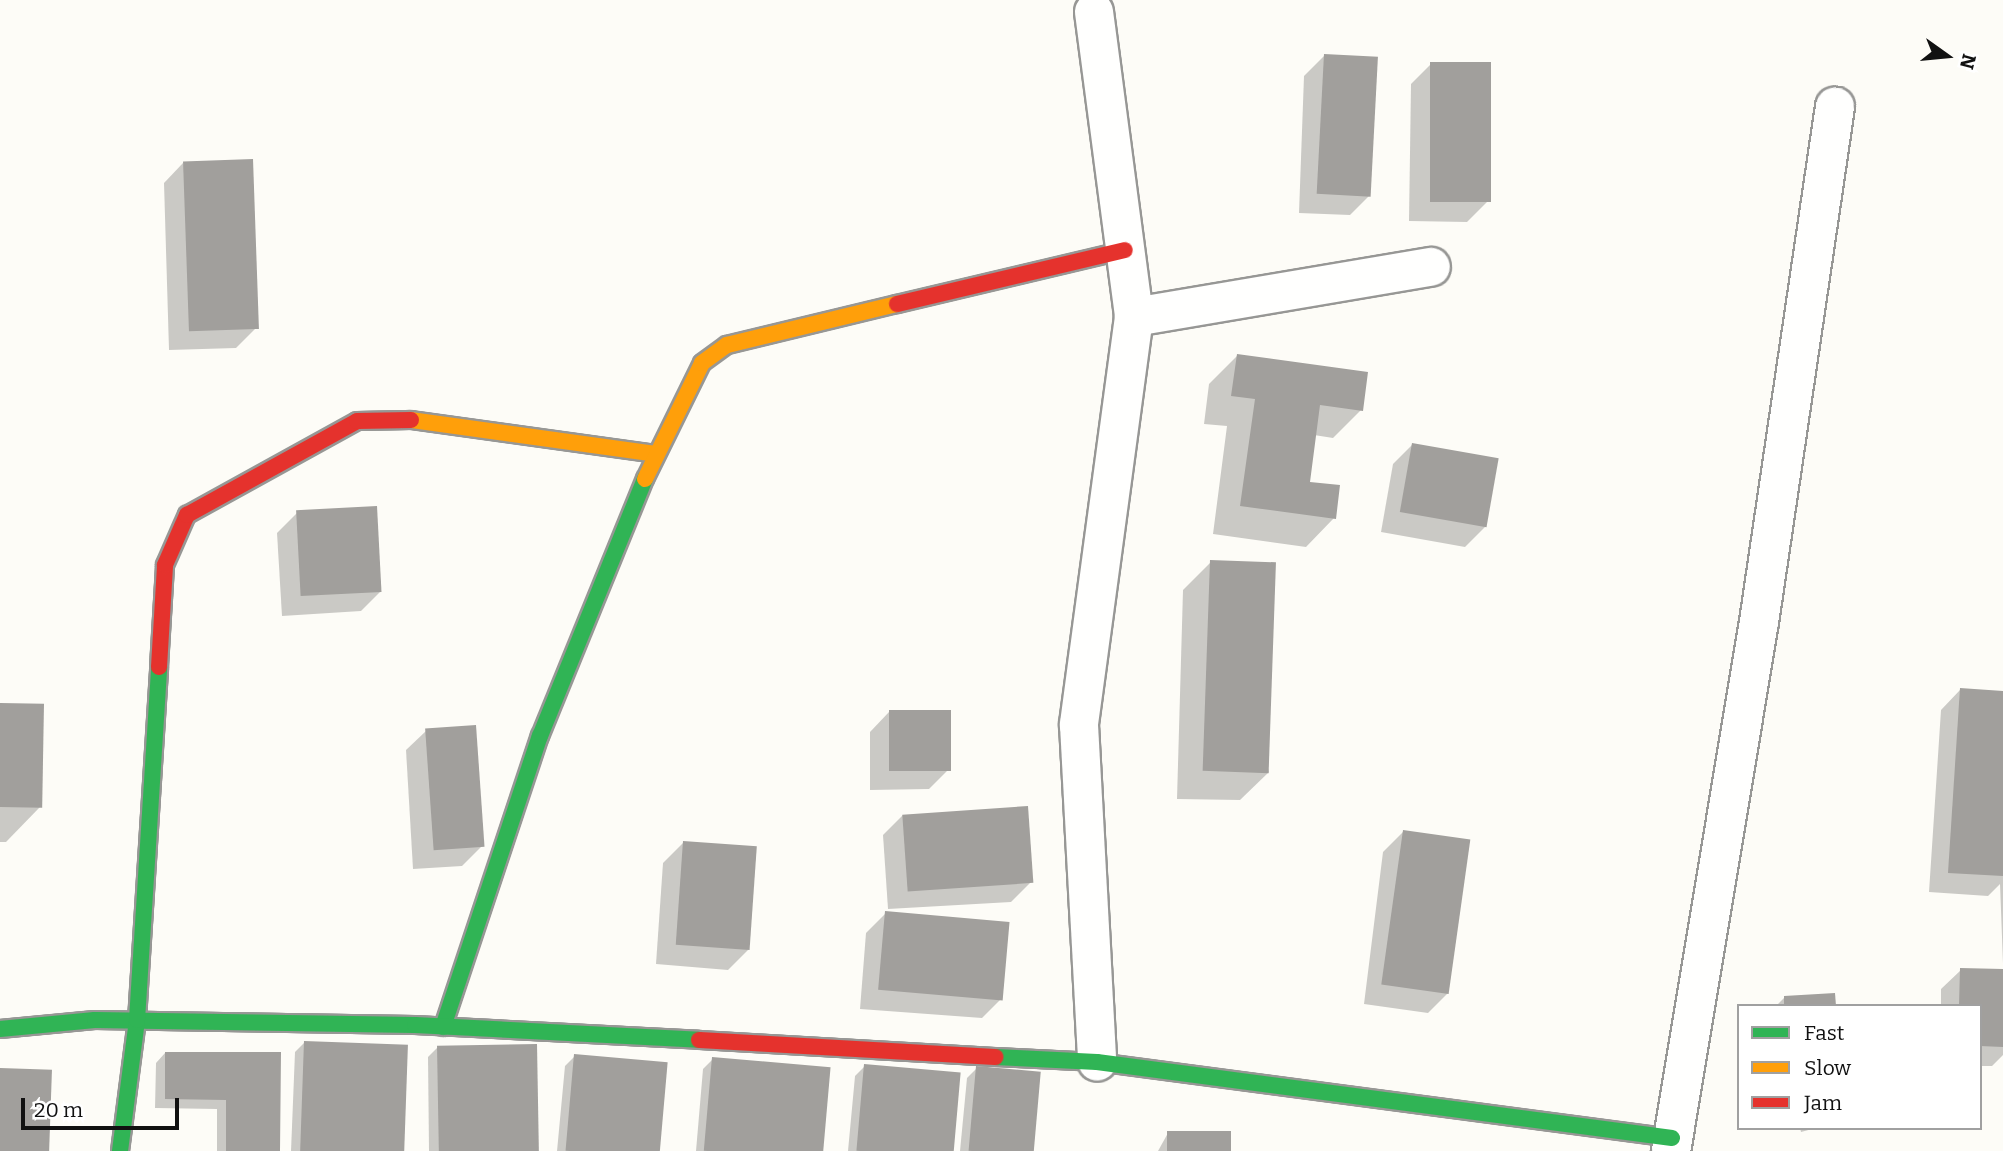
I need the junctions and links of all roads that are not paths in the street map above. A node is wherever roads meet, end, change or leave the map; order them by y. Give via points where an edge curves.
1 (1094, 12) dead end
2 (1835, 107) dead end
3 (1125, 250) junction
4 (1431, 267) dead end
5 (1134, 317) junction
6 (655, 454) junction
7 (137, 1020) junction
8 (443, 1027) junction
9 (0, 1029) edge
10 (1097, 1062) junction
11 (1671, 1145) edge
12 (120, 1151) edge

1 - 3 street
2 - 11 street via 1759,622
3 - 5 street
3 - 6 street via 727,345 702,363
4 - 5 street
5 - 10 street via 1079,725
6 - 7 street via 407,419 357,421 187,515 165,565
6 - 8 street via 540,736
7 - 8 street
7 - 9 street
7 - 12 street
8 - 10 street
10 - 11 street

